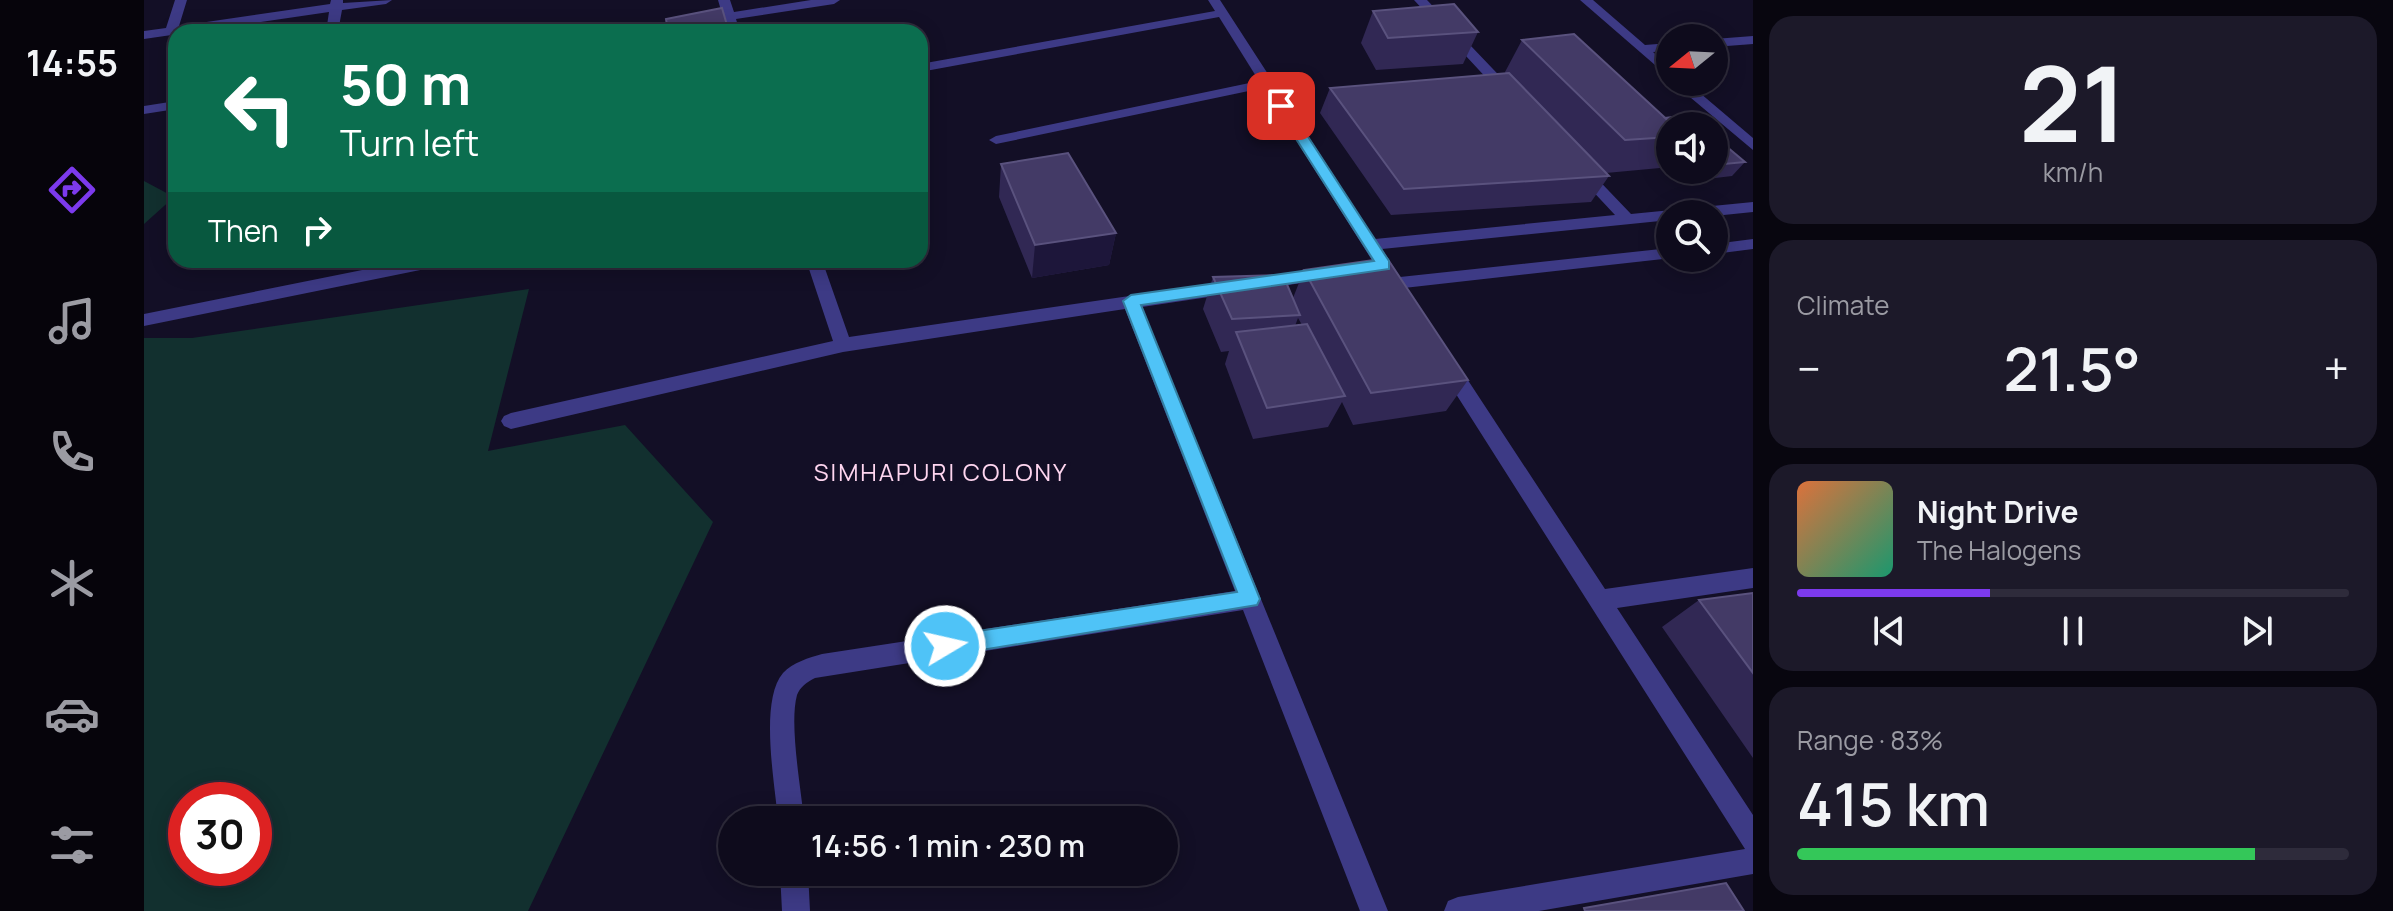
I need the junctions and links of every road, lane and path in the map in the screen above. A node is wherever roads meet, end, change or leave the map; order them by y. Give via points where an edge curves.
1 (181, 0) edge
2 (386, 0) edge
3 (724, 0) edge
4 (834, 0) edge
5 (1420, 0) edge
6 (1586, 0) edge
7 (336, 4) edge
8 (1218, 6) edge
9 (729, 17) junction
10 (173, 24) edge
11 (214, 24) edge
12 (333, 24) edge
13 (685, 24) edge
14 (731, 24) edge
15 (168, 31) edge
16 (144, 35) edge
17 (1753, 40) edge
18 (1728, 42) edge
19 (1656, 48) edge
20 (1642, 49) junction
21 (1656, 62) edge
22 (928, 66) edge
23 (1267, 83) junction
24 (1695, 96) edge
25 (1518, 104) edge
26 (168, 106) edge
27 (144, 110) edge
28 (996, 140) dead end
29 (1753, 146) edge
30 (1573, 161) edge
31 (1753, 207) edge
32 (1728, 209) edge
33 (1656, 216) edge
34 (1627, 219) junction
35 (1753, 244) edge
36 (1371, 245) junction
37 (1728, 247) edge
38 (1656, 255) edge
39 (1368, 267) junction
40 (401, 268) edge
41 (817, 268) edge
42 (1131, 301) junction
43 (144, 320) edge
44 (843, 345) junction
45 (1438, 349) edge
46 (511, 421) dead end
47 (1753, 578) edge
48 (1250, 599) junction
49 (1600, 600) junction
50 (790, 806) edge
51 (1753, 839) edge
52 (1753, 861) edge
53 (795, 886) edge
54 (796, 911) edge
55 (1374, 911) edge
56 (1458, 911) edge

1 - 10 street
2 - 7 street
3 - 9 street
4 - 9 street
5 - 25 street
6 - 20 street
7 - 11 street
7 - 12 street
8 - 22 street
8 - 23 street
9 - 13 street
9 - 14 street
15 - 16 street
17 - 18 street
19 - 20 street
20 - 21 street
23 - 28 street
23 - 36 street
24 - 29 street
26 - 27 street
30 - 34 street
31 - 32 street
33 - 34 street
34 - 36 street
35 - 37 street
36 - 39 street
38 - 39 street via 1400,289
39 - 42 street
40 - 43 street
41 - 44 street
42 - 44 street
42 - 48 street
44 - 46 street
45 - 49 street
47 - 49 street
48 - 50 street via 802,671 786,689 784,708
48 - 55 street
49 - 51 street
52 - 56 street
53 - 54 street

